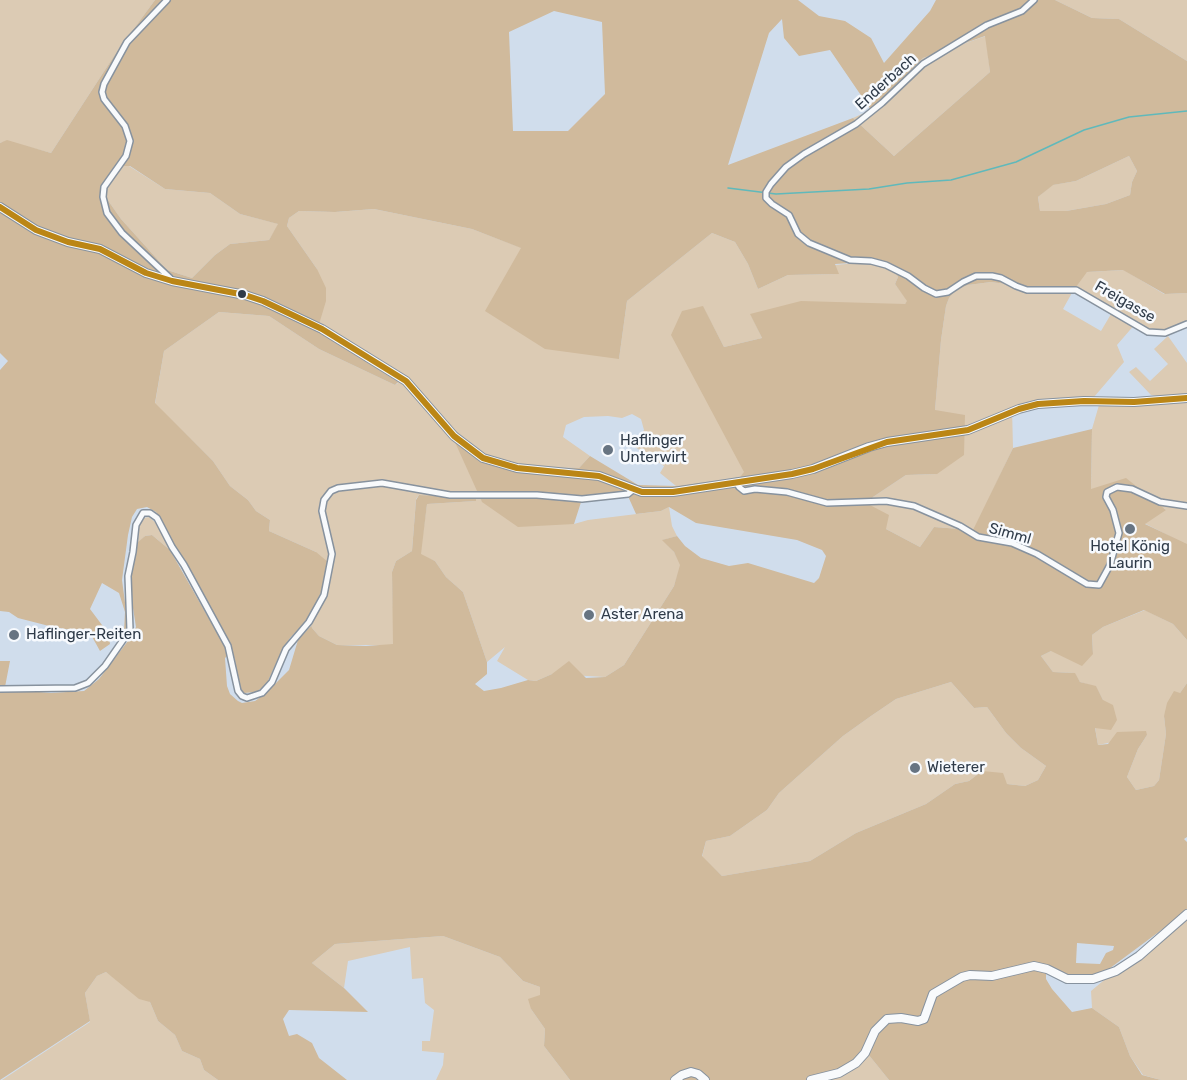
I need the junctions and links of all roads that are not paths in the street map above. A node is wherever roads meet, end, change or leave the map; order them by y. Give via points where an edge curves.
1 (167, 0) edge
2 (1034, 0) edge
3 (0, 207) edge
4 (850, 260) joint
5 (172, 281) junction
6 (1187, 324) edge
7 (1187, 398) edge
8 (736, 482) junction
9 (633, 489) junction
10 (1187, 506) edge
11 (0, 689) edge
12 (1187, 914) edge
13 (675, 1080) edge
14 (705, 1080) edge
15 (811, 1080) edge

1 - 5 street via 127,42 104,84 104,99 125,126 130,141 126,156 104,187 103,196 107,213 122,233
2 - 4 street, Enderbach via 1023,11 987,25 929,60 850,128 797,158 768,188 766,195 789,215 801,238
3 - 5 street via 36,230 100,249 146,273
4 - 6 street, Freigasse via 886,265 936,294 948,292 976,276 992,276 1027,290 1076,290 1148,332 1165,333
5 - 9 street via 245,295 322,329 406,381 454,436 483,458 517,468 599,476
7 - 8 street via 1038,404 968,430 887,442 813,469
8 - 9 street via 673,492
8 - 10 street, Simml via 744,491 788,492 827,503 886,501 914,506 978,537 1012,543 1087,584 1099,585 1110,565 1119,533 1107,492 1117,487 1132,489 1160,502
9 - 11 street via 628,494 582,499 450,495 382,483 331,490 322,511 332,554 324,595 309,622 286,649 272,682 262,693 247,698 237,691 228,646 184,565 157,518 143,513 136,525 128,576 130,630 105,666 88,683 69,689
12 - 15 street via 1140,956 1093,980 1067,980 1034,966 992,976 962,976 933,994 924,1019 887,1019 856,1063
13 - 14 street via 691,1072

